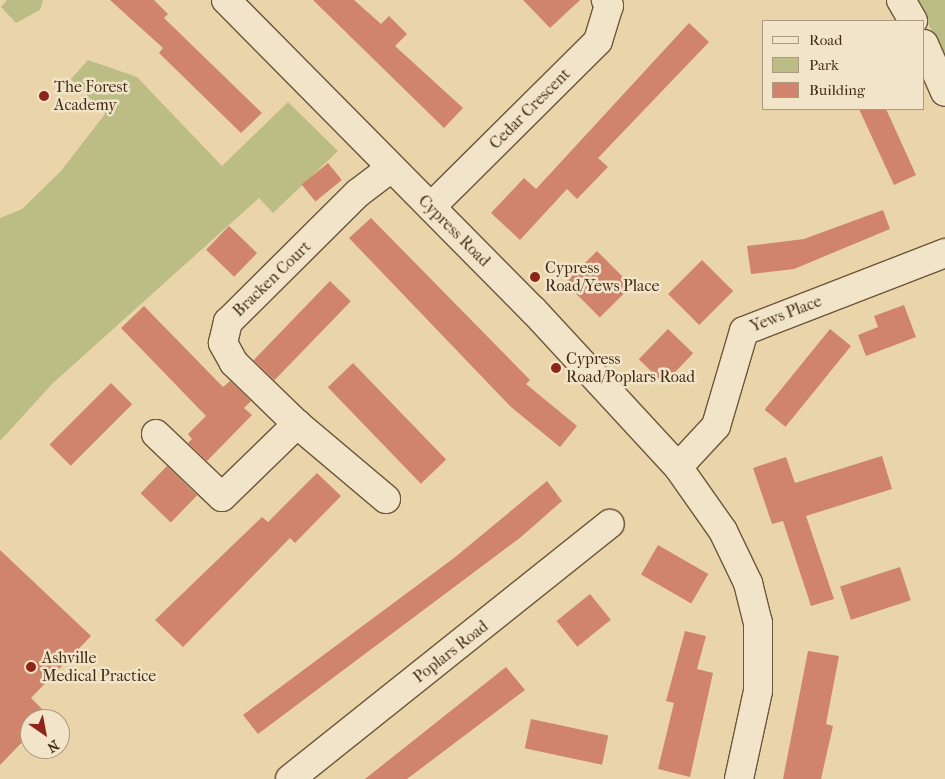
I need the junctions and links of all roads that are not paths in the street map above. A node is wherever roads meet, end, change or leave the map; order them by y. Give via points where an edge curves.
1 (226, 0) edge
2 (606, 0) edge
3 (901, 0) edge
4 (912, 20) edge
5 (925, 46) edge
6 (945, 92) edge
7 (390, 168) junction
8 (431, 208) junction
9 (945, 253) edge
10 (297, 424) junction
11 (156, 434) dead end
12 (678, 467) junction
13 (386, 499) dead end
14 (610, 524) dead end
15 (290, 779) edge
16 (739, 779) edge

1 - 7 street, Cypress Road
2 - 8 street, Cedar Crescent via 609,6 598,41
3 - 4 street
5 - 6 street
7 - 8 street, Cypress Road
7 - 10 street, Bracken Court via 358,193 228,322 223,343 234,363
8 - 12 street, Cypress Road
9 - 12 street, Yews Place via 744,331 716,426
10 - 11 street via 222,497
10 - 13 street, Bracken Court
12 - 16 street, Cypress Road via 724,531 748,583 758,623 758,691
14 - 15 street, Poplars Road

